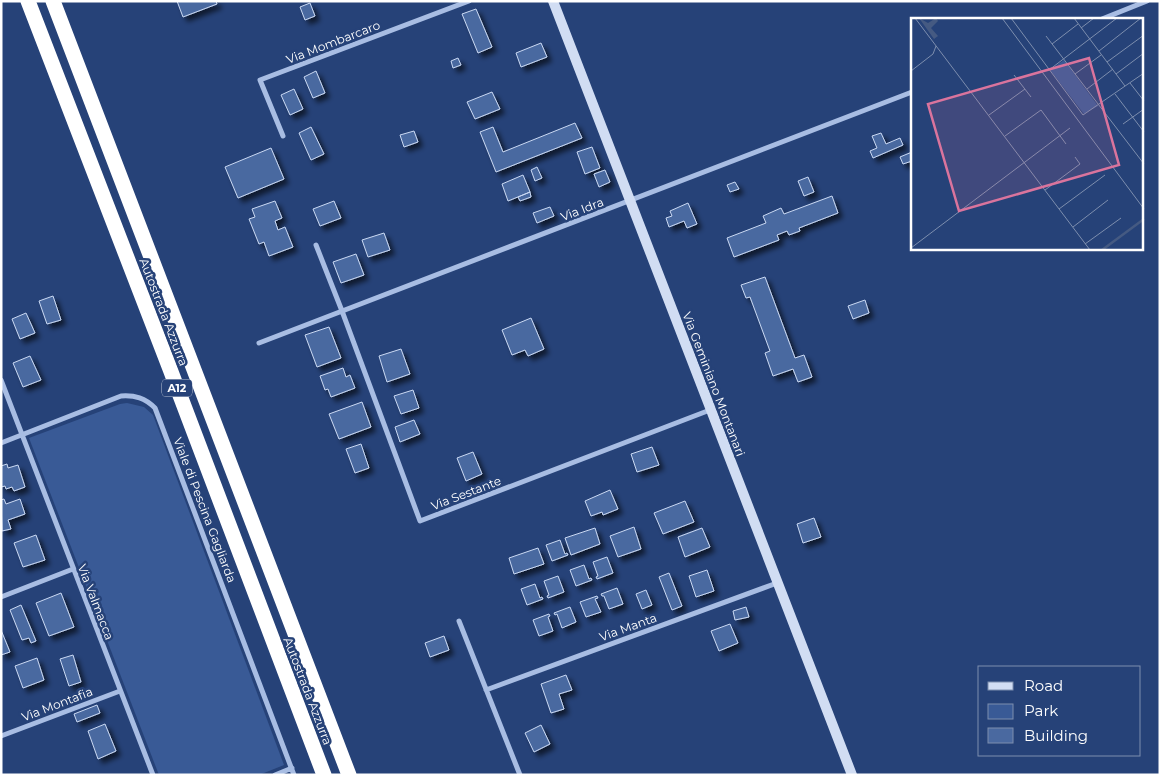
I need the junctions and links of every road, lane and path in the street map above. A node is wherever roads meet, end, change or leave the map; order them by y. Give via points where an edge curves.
1 (28, 1) edge
2 (53, 1) edge
3 (469, 1) edge
4 (553, 1) edge
5 (1147, 1) edge
6 (1104, 18) edge
7 (911, 92) edge
8 (283, 136) dead end
9 (630, 201) junction
10 (316, 245) dead end
11 (342, 311) junction
12 (259, 343) dead end
13 (1, 380) edge
14 (710, 410) junction
15 (23, 435) junction
16 (1, 443) edge
17 (73, 569) junction
18 (777, 583) junction
19 (1, 597) edge
20 (459, 620) dead end
21 (486, 690) junction
22 (120, 692) junction
23 (1, 736) edge
24 (292, 768) junction
25 (153, 775) edge
26 (275, 775) edge
27 (294, 775) edge
28 (324, 775) edge
29 (349, 775) edge
30 (520, 775) edge
31 (852, 775) edge

1 - 28 highway, Autostrada Azzurra / A12
2 - 29 highway, Autostrada Azzurra / A12
3 - 8 street, Via Mombarcaro via 260,80
4 - 9 street, Via Geminiano Montanari
5 - 6 street
7 - 9 street, Via Idra
9 - 11 street, Via Idra
9 - 14 street, Via Geminiano Montanari
10 - 11 street, Via Sestante
11 - 12 street, Via Idra
11 - 14 street, Via Sestante via 420,522
13 - 15 street, Via Valmacca
14 - 18 street, Via Geminiano Montanari
15 - 16 street, Viale di Pescina Gagliarda
15 - 17 street, Via Valmacca
15 - 24 street, Viale di Pescina Gagliarda via 121,396 140,398 155,408
17 - 19 street
17 - 22 street, Via Valmacca
18 - 21 street, Via Manta
18 - 31 street, Via Geminiano Montanari
20 - 21 street
21 - 30 street
22 - 23 street, Via Montafia
22 - 25 street, Via Valmacca
24 - 26 street
24 - 27 street, Viale di Pescina Gagliarda

